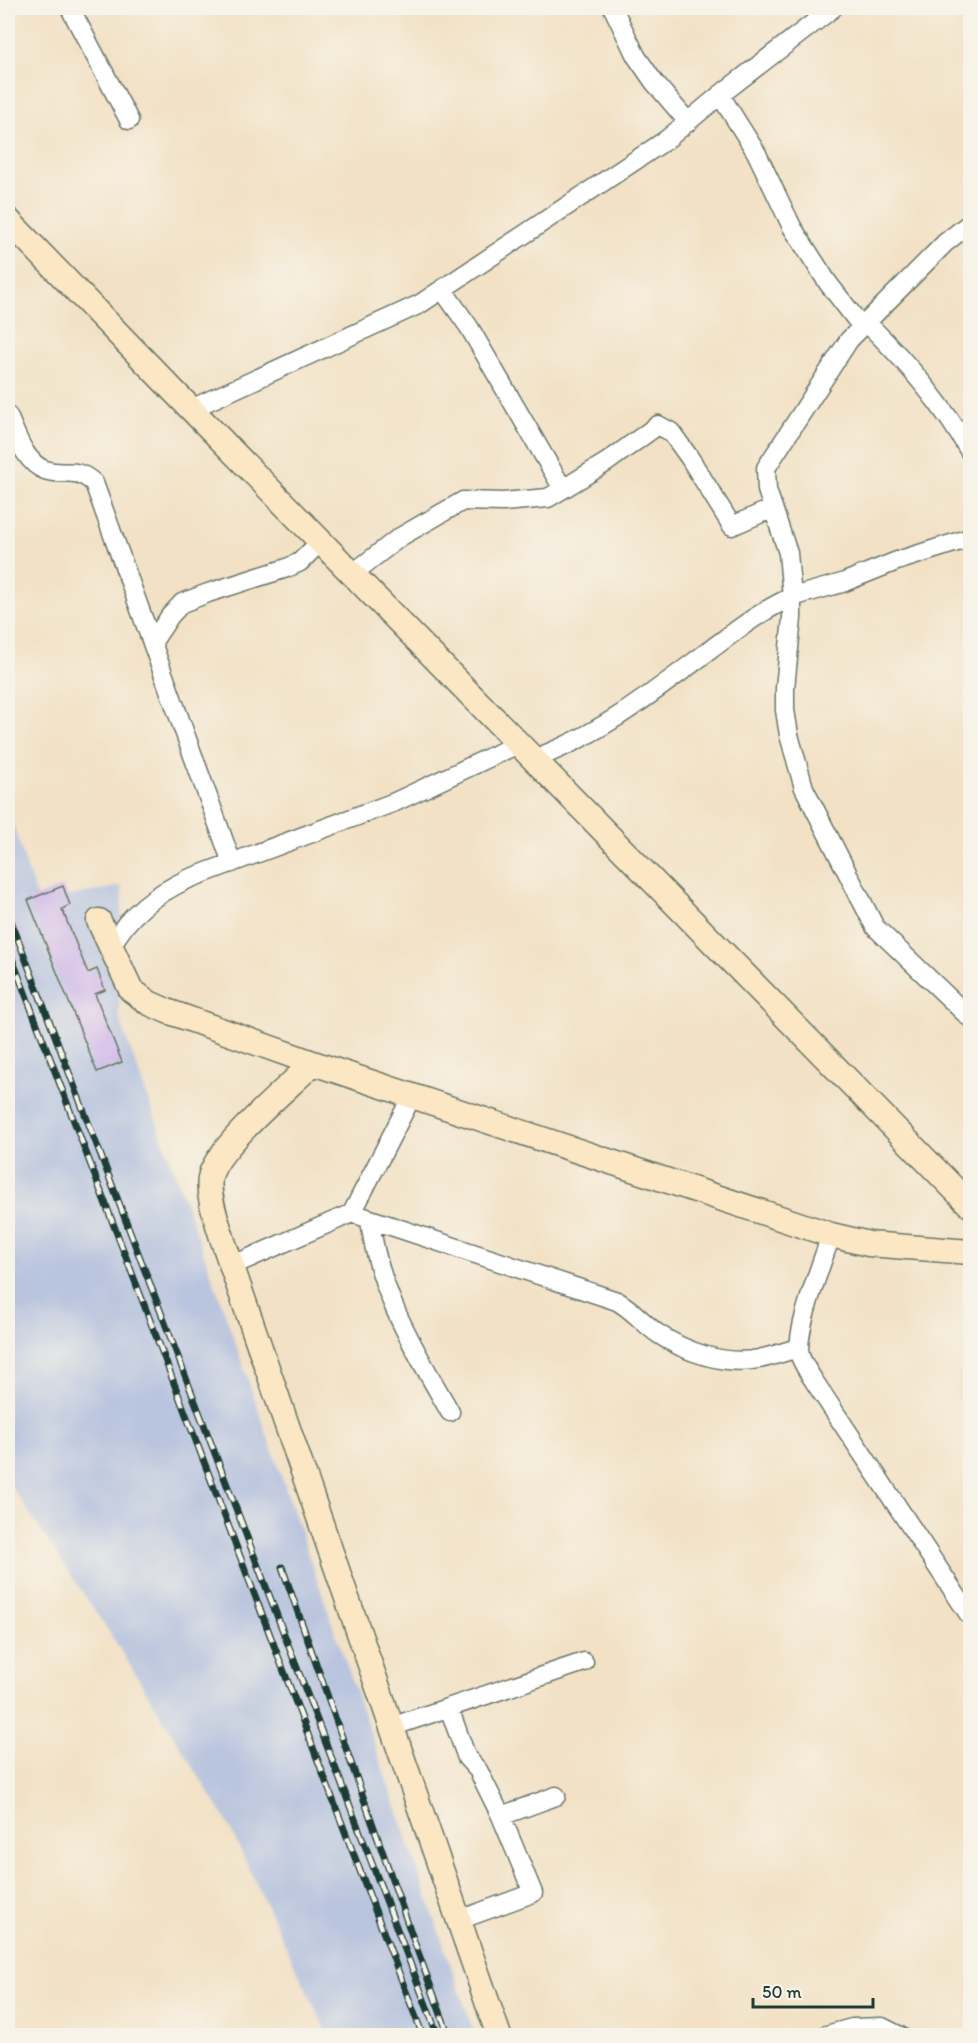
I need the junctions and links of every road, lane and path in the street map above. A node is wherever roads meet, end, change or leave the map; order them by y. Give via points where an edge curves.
1 (70, 8) edge
2 (613, 8) edge
3 (833, 8) edge
4 (720, 95) junction
5 (129, 120) dead end
6 (688, 122) junction
7 (8, 220) edge
8 (970, 223) edge
9 (442, 289) junction
10 (864, 325) junction
11 (191, 410) junction
12 (8, 416) edge
13 (970, 452) edge
14 (563, 489) junction
15 (773, 508) junction
16 (970, 538) edge
17 (320, 542) junction
18 (352, 574) junction
19 (792, 597) junction
20 (152, 643) junction
21 (526, 751) junction
22 (232, 863) junction
23 (99, 921) dead end
24 (111, 946) junction
25 (970, 1018) edge
26 (313, 1063) junction
27 (412, 1096) junction
28 (970, 1205) edge
29 (352, 1213) junction
30 (370, 1220) junction
31 (831, 1235) junction
32 (970, 1252) edge
33 (231, 1266) junction
34 (800, 1348) junction
35 (450, 1412) dead end
36 (970, 1616) edge
37 (584, 1662) dead end
38 (448, 1707) junction
39 (392, 1727) junction
40 (555, 1796) dead end
41 (501, 1816) junction
42 (459, 1920) junction
43 (499, 2036) edge
44 (823, 2036) edge
45 (900, 2036) edge

1 - 5 street
2 - 6 street via 642,64
3 - 4 street
4 - 6 street
4 - 10 street via 756,152 792,226 828,283
6 - 9 street
7 - 11 street
8 - 10 street
9 - 11 street via 420,304
9 - 14 street via 469,327
10 - 13 street via 923,382
10 - 15 street via 849,340 765,468
11 - 17 street
12 - 20 street via 28,457 38,465 45,470 86,475 94,483
14 - 15 street via 658,425 677,440 732,526
14 - 18 street via 541,499 464,501 400,537
15 - 19 street via 788,553
16 - 19 street
17 - 18 street
17 - 20 street via 300,562 287,568 182,603
18 - 21 street
19 - 21 street via 764,611 587,735 559,750
19 - 25 street via 785,710 804,788 875,927
20 - 22 street
21 - 22 street
21 - 28 street
22 - 24 street via 165,890 135,914
23 - 24 street
24 - 26 street via 131,990 149,1003
26 - 27 street
26 - 33 street via 229,1144 213,1170 212,1198
27 - 29 street
27 - 31 street
29 - 30 street
29 - 33 street
30 - 34 street via 617,1301 663,1337 704,1355 757,1359
30 - 35 street via 380,1270 398,1318
31 - 32 street via 869,1244
31 - 34 street via 802,1326
33 - 39 street
34 - 36 street via 806,1368
37 - 38 street
38 - 39 street
38 - 41 street via 467,1758 478,1770
39 - 42 street
40 - 41 street
41 - 42 street via 532,1893
42 - 43 street
44 - 45 street via 852,2028 882,2027

